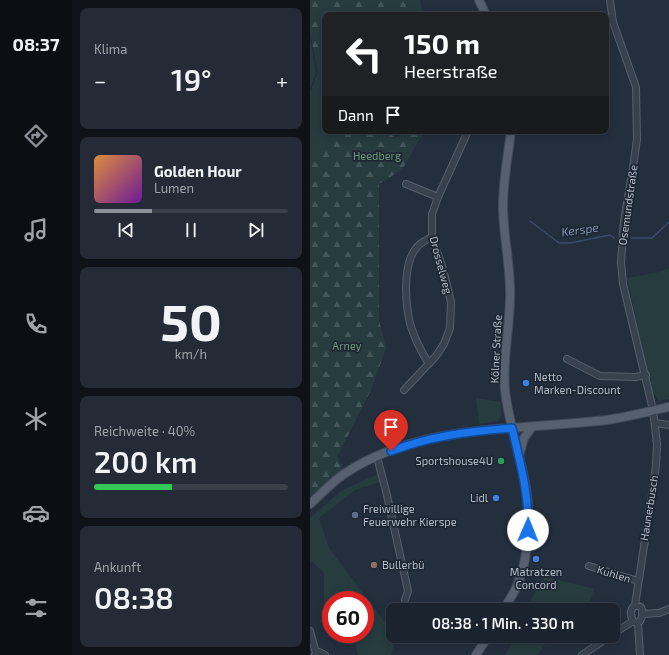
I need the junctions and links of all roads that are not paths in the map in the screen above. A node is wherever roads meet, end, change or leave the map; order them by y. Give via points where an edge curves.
1 (480, 0) edge
2 (610, 0) edge
3 (485, 12) edge
4 (467, 134) edge
5 (511, 134) edge
6 (406, 184) dead end
7 (438, 197) junction
8 (432, 237) junction
9 (567, 359) dead end
10 (429, 364) junction
11 (646, 375) junction
12 (404, 390) dead end
13 (669, 407) edge
14 (653, 410) junction
15 (656, 422) junction
16 (669, 425) edge
17 (532, 427) junction
18 (512, 428) junction
19 (519, 456) junction
20 (377, 457) junction
21 (310, 504) edge
22 (589, 566) dead end
23 (638, 581) junction
24 (405, 600) dead end
25 (507, 603) edge
26 (635, 605) junction
27 (669, 609) edge
28 (642, 614) junction
29 (636, 622) junction
30 (620, 630) edge
31 (310, 631) edge
32 (484, 643) edge
33 (600, 643) edge
34 (315, 654) edge
35 (325, 655) edge
36 (476, 655) edge
37 (582, 655) edge
38 (640, 655) edge

1 - 3 main road
2 - 11 street, Osemundstraße via 613,22 636,86 637,139 624,221 622,262 623,284
4 - 7 street, Drosselweg
5 - 18 main road, Kölner Straße via 503,206 510,294 504,375
6 - 7 street
7 - 8 street, Drosselweg via 432,214
8 - 10 street, Drosselweg via 451,302 450,328 444,344
8 - 10 street via 416,247 409,258 406,281 409,320 422,354
9 - 11 street via 600,376
10 - 12 street, Drosselweg
11 - 14 street, Osemundstraße
13 - 14 main road
14 - 15 street, Haunerbusch
14 - 17 main road via 612,420
15 - 16 street
15 - 23 street, Haunerbusch via 656,465
17 - 18 main road
17 - 19 main road via 524,438
18 - 19 main road, Kölner Straße
18 - 20 main road via 447,435 406,445
19 - 25 main road, Kölner Straße via 526,486 527,537 520,578
20 - 21 main road via 343,474
20 - 24 street via 408,590
22 - 23 street, Kuhlen
23 - 26 street, Haunerbusch
26 - 28 street via 641,607
26 - 29 street, Haunerbusch via 631,612
27 - 28 street via 660,613
28 - 29 street via 641,621
29 - 30 street
29 - 38 street
31 - 34 street
32 - 36 main road
33 - 37 street
34 - 35 street via 319,652

